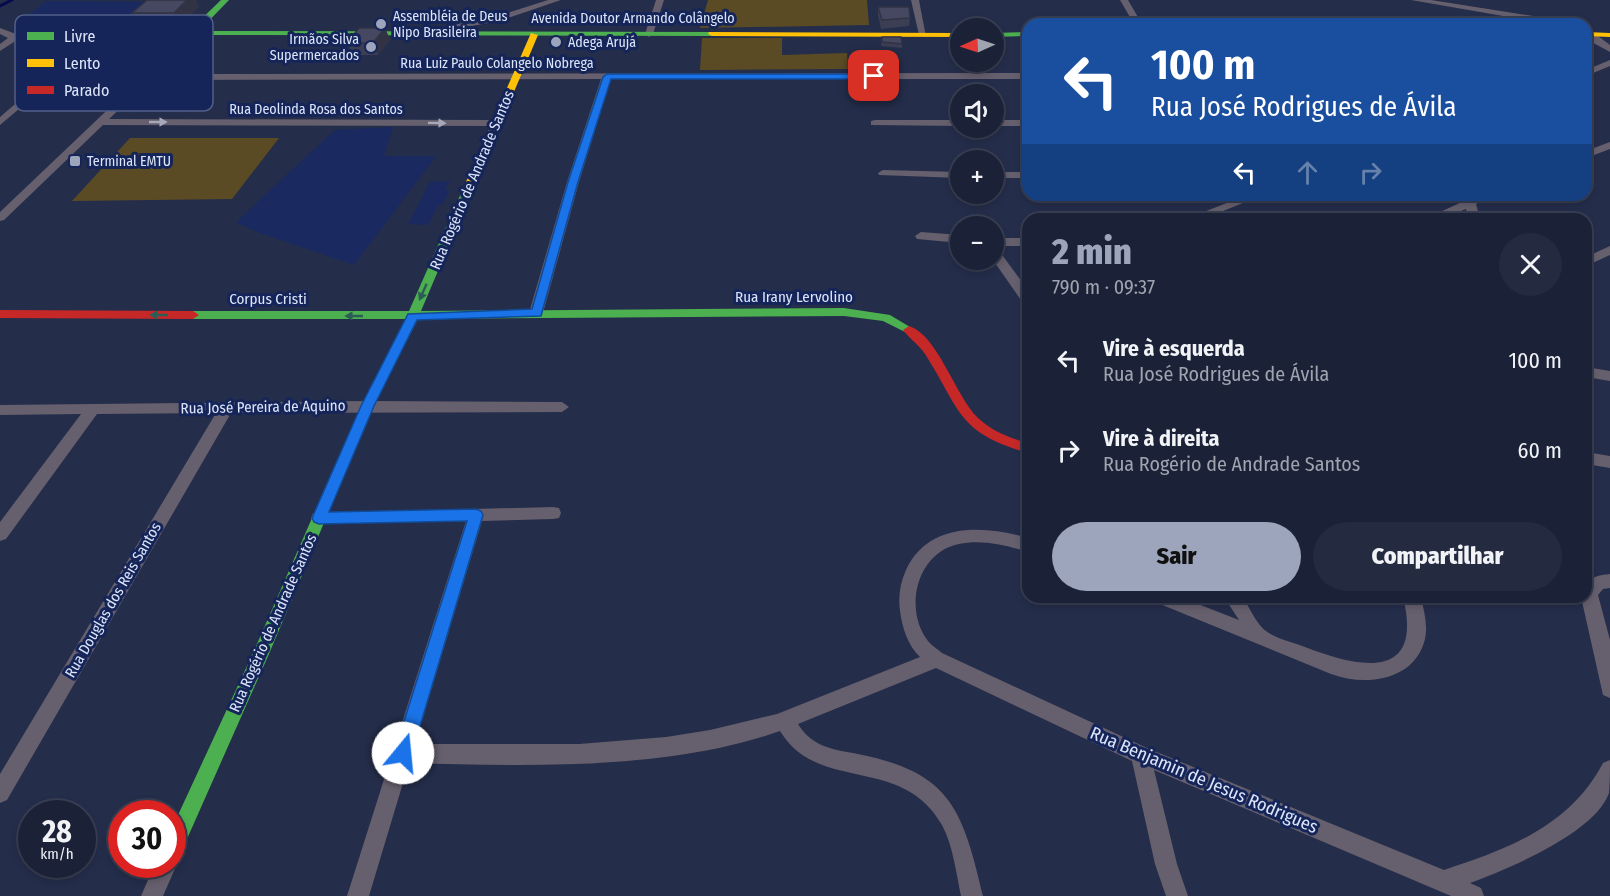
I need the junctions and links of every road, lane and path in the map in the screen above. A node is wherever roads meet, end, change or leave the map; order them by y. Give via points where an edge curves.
1 (225, 0) edge
2 (557, 0) edge
3 (660, 0) edge
4 (915, 0) edge
5 (1124, 0) edge
6 (1415, 0) edge
7 (1496, 13) junction
8 (210, 15) edge
9 (499, 18) junction
10 (1134, 18) edge
11 (1504, 18) edge
12 (1527, 18) edge
13 (1592, 29) edge
14 (0, 31) edge
15 (213, 33) edge
16 (411, 34) junction
17 (498, 34) junction
18 (649, 34) junction
19 (1004, 34) edge
20 (1022, 34) edge
21 (1610, 34) edge
22 (534, 35) junction
23 (923, 35) junction
24 (950, 35) edge
25 (1592, 35) edge
26 (15, 37) joint
27 (1592, 38) edge
28 (0, 48) edge
29 (1610, 49) edge
30 (1610, 63) edge
31 (1592, 70) edge
32 (516, 76) junction
33 (1022, 76) edge
34 (213, 77) edge
35 (607, 77) junction
36 (15, 109) edge
37 (111, 111) edge
38 (0, 122) edge
39 (100, 122) junction
40 (497, 123) junction
41 (874, 123) dead end
42 (950, 123) edge
43 (1004, 123) edge
44 (1022, 123) edge
45 (1610, 145) edge
46 (1592, 152) edge
47 (883, 174) dead end
48 (950, 175) edge
49 (1004, 175) edge
50 (1022, 176) edge
51 (1241, 201) edge
52 (1465, 201) edge
53 (1208, 213) edge
54 (1442, 213) edge
55 (0, 218) edge
56 (921, 236) dead end
57 (950, 238) edge
58 (1004, 242) edge
59 (1022, 242) edge
60 (1610, 250) edge
61 (1592, 259) edge
62 (1004, 266) edge
63 (1022, 292) edge
64 (536, 313) junction
65 (0, 314) edge
66 (413, 316) junction
67 (1592, 373) edge
68 (1610, 376) edge
69 (367, 406) junction
70 (562, 407) dead end
71 (226, 408) junction
72 (0, 410) edge
73 (92, 410) junction
74 (1022, 446) edge
75 (1592, 459) edge
76 (1610, 462) edge
77 (553, 513) dead end
78 (476, 515) junction
79 (319, 518) junction
80 (0, 534) edge
81 (1022, 543) edge
82 (1610, 581) edge
83 (1592, 589) edge
84 (1176, 603) edge
85 (1237, 603) edge
86 (1414, 603) edge
87 (1590, 603) edge
88 (1258, 635) junction
89 (936, 659) junction
90 (1610, 689) edge
91 (784, 720) junction
92 (403, 753) junction
93 (1140, 755) junction
94 (1610, 770) edge
95 (0, 793) edge
96 (186, 818) edge
97 (160, 878) edge
98 (1444, 881) junction
99 (152, 896) edge
100 (358, 896) edge
101 (972, 896) edge
102 (1177, 896) edge
103 (1473, 896) edge

1 - 8 street
2 - 9 street
3 - 18 street
4 - 23 street
5 - 10 street
6 - 7 street
7 - 11 street
7 - 12 street
9 - 16 street
9 - 17 street via 489,26
13 - 21 street
14 - 26 street, Avenida Doutor Armando Colângelo
15 - 16 street, Avenida Doutor Armando Colângelo
16 - 17 street, Avenida Doutor Armando Colângelo
17 - 22 street, Avenida Doutor Armando Colângelo
18 - 22 street, Avenida Doutor Armando Colângelo
18 - 23 street, Avenida Doutor Armando Colângelo
19 - 20 street
21 - 25 street
22 - 32 street, Rua Rogério de Andrade Santos
23 - 24 street, Avenida Doutor Armando Colângelo
26 - 28 street
27 - 29 street
30 - 31 street
32 - 34 street, Rua Luiz Paulo Colangelo Nobrega
32 - 35 street, Rua Luiz Paulo Colangelo Nobrega
32 - 40 street, Rua Rogério de Andrade Santos
33 - 35 street, Rua Luiz Paulo Colangelo Nobrega
35 - 64 street
36 - 38 street
37 - 39 street
39 -> 40 street, Rua Deolinda Rosa dos Santos
39 - 55 street
40 -> 66 street, Rua Rogério de Andrade Santos
41 - 42 street
43 - 44 street
45 - 46 street
47 - 48 street
49 - 50 street
51 - 53 street
52 - 54 street
56 - 57 street
58 - 59 street
60 - 61 street
62 - 63 street
64 - 66 street, Corpus Cristi
64 - 74 street, Rua Irany Lervolino via 844,312 898,322 924,345 968,417 988,435
66 -> 65 street, Corpus Cristi
66 - 69 street, Rua Rogério de Andrade Santos
67 - 68 street
69 - 70 street, Rua José Pereira de Aquino
69 - 71 street, Rua José Pereira de Aquino
69 - 79 street, Rua Rogério de Andrade Santos
71 - 73 street, Rua José Pereira de Aquino
71 - 95 street, Rua Douglas dos Reis Santos
72 - 73 street, Rua José Pereira de Aquino
73 - 80 street
75 - 76 street
77 - 78 street
78 - 79 street
78 - 92 street
79 - 96 street, Rua Rogério de Andrade Santos
81 - 89 street, Rua Benjamin de Jesus Rodrigues via 981,535 959,538 938,544 918,561 908,585 908,610 923,647
82 - 83 street via 1599,582
84 - 88 street
85 - 88 street
86 - 88 street via 1418,637 1408,657 1389,668 1366,672 1337,668
87 - 90 street
89 - 91 street
89 - 93 street, Rua Benjamin de Jesus Rodrigues
91 - 92 street via 717,738 597,753
91 - 101 street via 800,743 813,753 894,771 930,793 949,817
92 - 100 street
93 - 98 street, Rua Benjamin de Jesus Rodrigues
93 - 102 street
94 - 98 street via 1591,805 1555,832 1489,867
97 - 99 street
98 - 103 street, Rua Benjamin de Jesus Rodrigues

